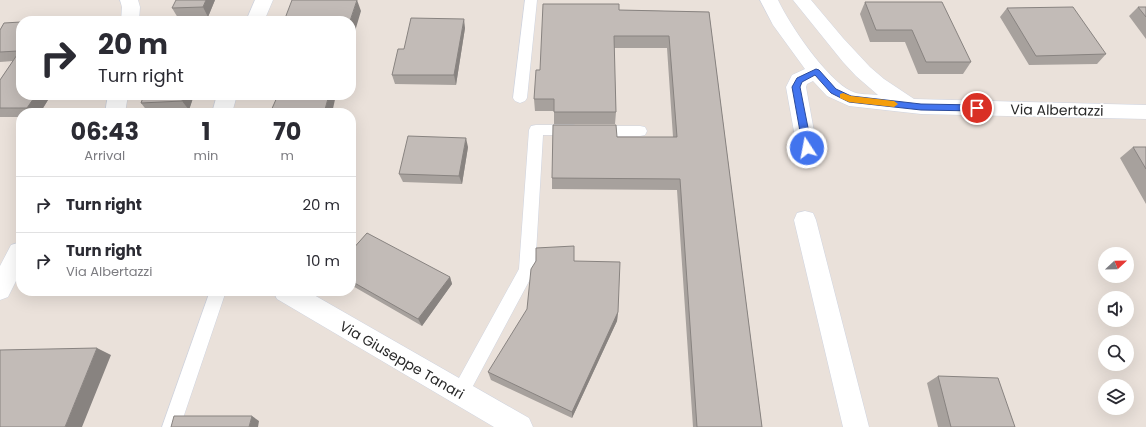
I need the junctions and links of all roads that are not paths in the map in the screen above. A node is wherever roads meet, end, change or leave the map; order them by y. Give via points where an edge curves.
1 (129, 0) edge
2 (264, 0) edge
3 (531, 0) edge
4 (769, 0) edge
5 (802, 0) edge
6 (130, 16) edge
7 (257, 16) edge
8 (816, 72) junction
9 (520, 98) dead end
10 (921, 107) junction
11 (1146, 112) edge
12 (640, 131) dead end
13 (807, 148) dead end
14 (805, 220) dead end
15 (16, 256) edge
16 (0, 289) edge
17 (216, 296) edge
18 (294, 296) edge
19 (460, 392) junction
20 (171, 427) edge
21 (520, 427) edge
22 (856, 427) edge

1 - 6 street
2 - 7 street
3 - 9 lane
4 - 8 street, Via Albertazzi via 779,21
5 - 10 street, Via Albertazzi via 863,72 882,89
8 - 10 street, Via Albertazzi via 834,91 849,99
8 - 13 street via 799,80 796,87
10 - 11 street, Via Albertazzi
12 - 19 lane via 536,130 527,270
14 - 22 street
15 - 16 street
17 - 20 lane
18 - 19 street, Via Giuseppe Tanari
19 - 21 street, Via Giuseppe Tanari

